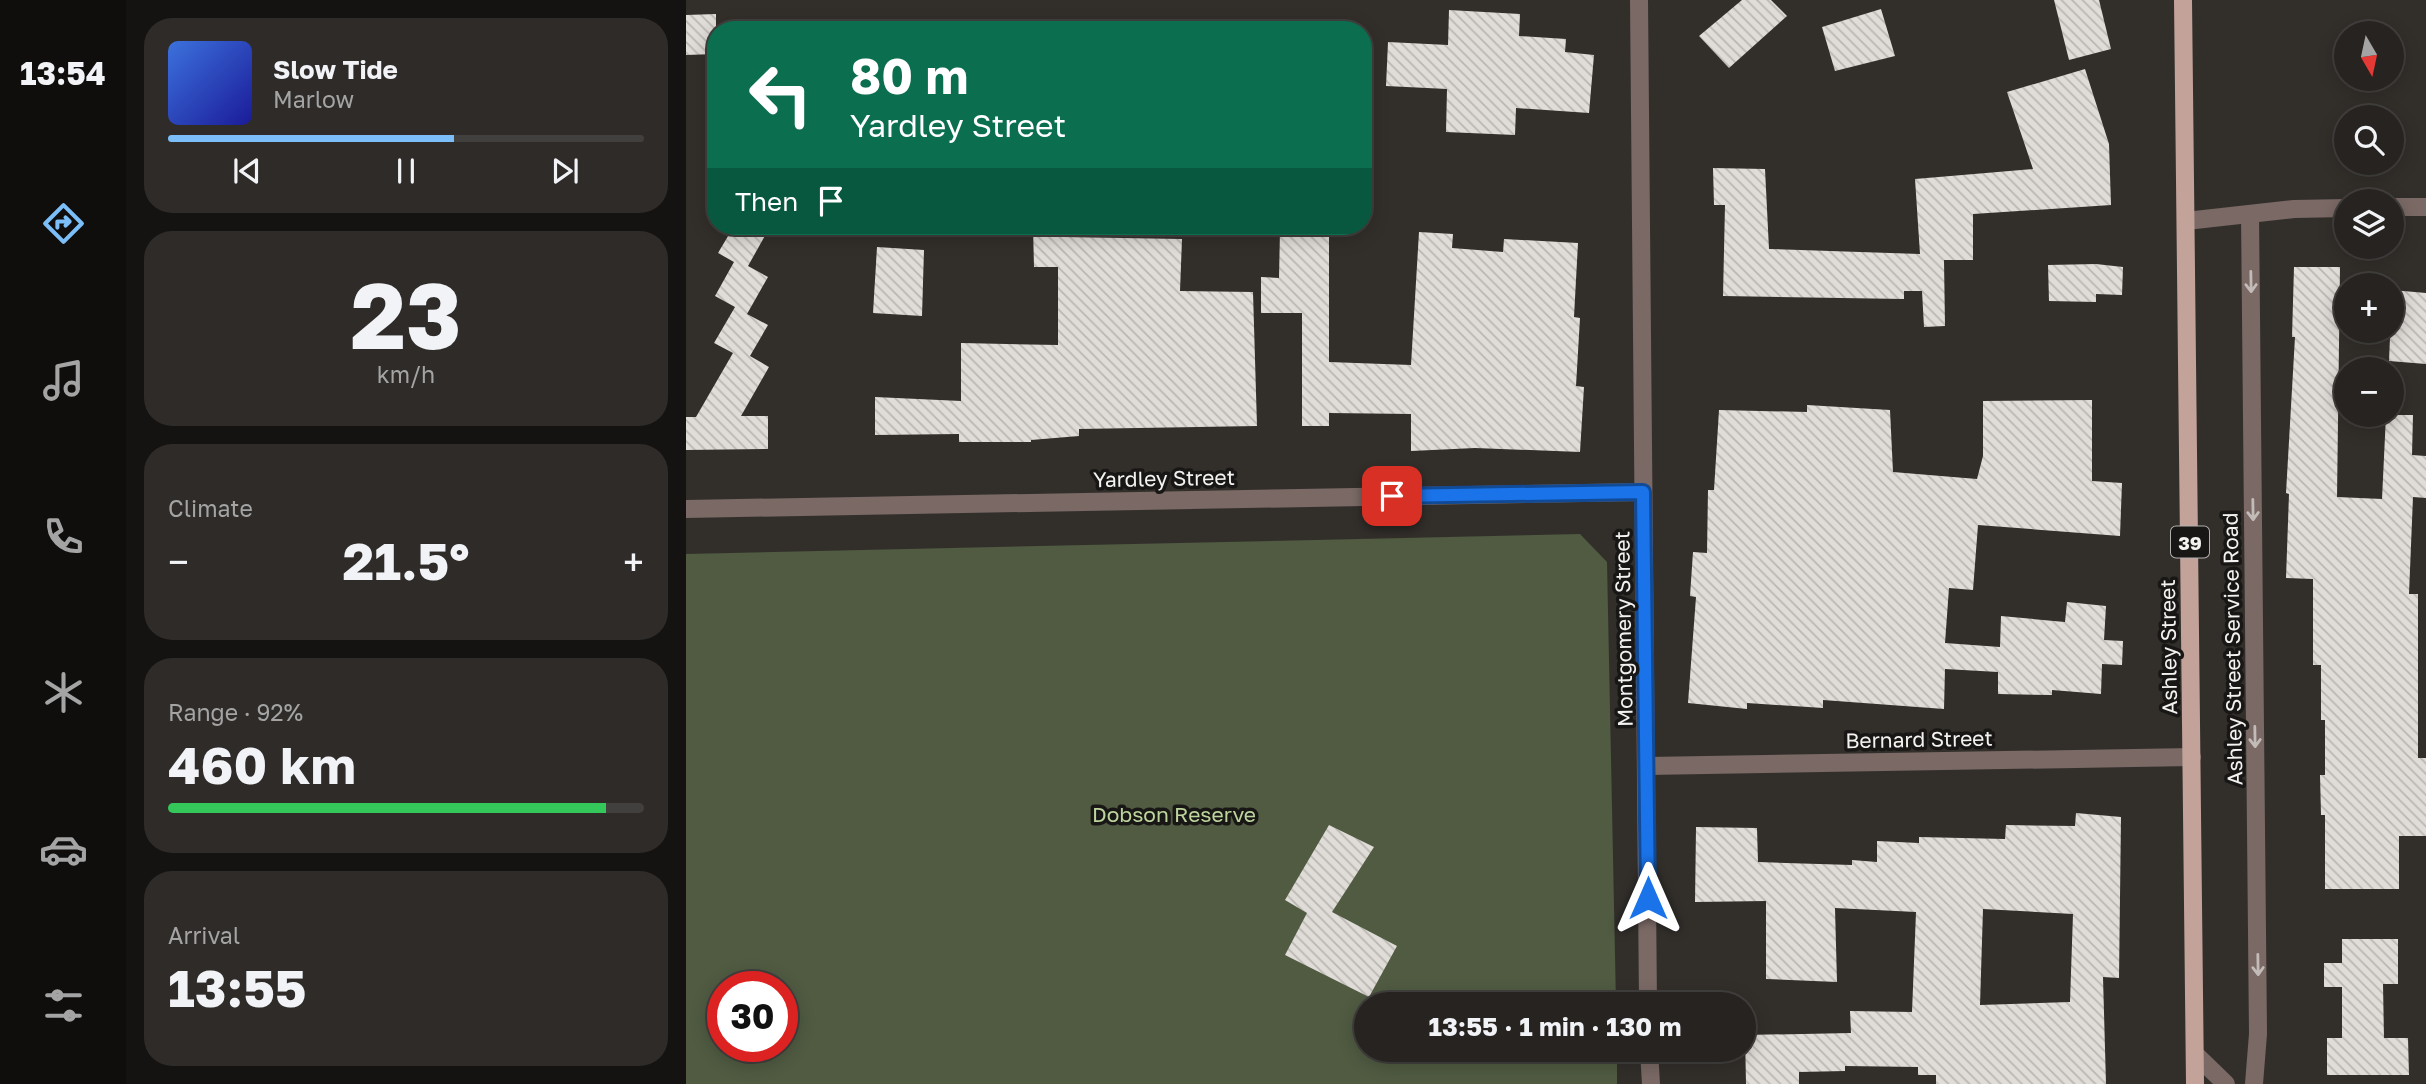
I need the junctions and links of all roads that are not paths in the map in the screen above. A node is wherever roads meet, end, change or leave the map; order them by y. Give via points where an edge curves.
1 (1639, 0) edge
2 (2183, 0) edge
3 (2404, 207) edge
4 (2426, 207) edge
5 (2334, 209) edge
6 (2250, 214) junction
7 (2186, 221) junction
8 (1643, 492) junction
9 (686, 509) edge
10 (2192, 757) junction
11 (1647, 766) junction
12 (1648, 992) edge
13 (2195, 1054) junction
14 (1650, 1062) edge
15 (1651, 1084) edge
16 (2195, 1084) edge
17 (2226, 1084) edge
18 (2254, 1084) edge

1 - 8 street, Montgomery Street
2 - 7 main road, Ashley Street / 39
3 - 4 street
5 - 6 street
6 - 7 street
6 -> 18 street, Ashley Street Service Road via 2258,1023
7 - 10 main road, Ashley Street / 39
8 - 9 street, Yardley Street
8 - 11 street, Montgomery Street
10 - 11 street, Bernard Street
10 - 13 main road, Ashley Street / 39
11 - 12 street, Montgomery Street
13 - 16 main road, Ashley Street / 39
13 - 17 street
14 - 15 street

